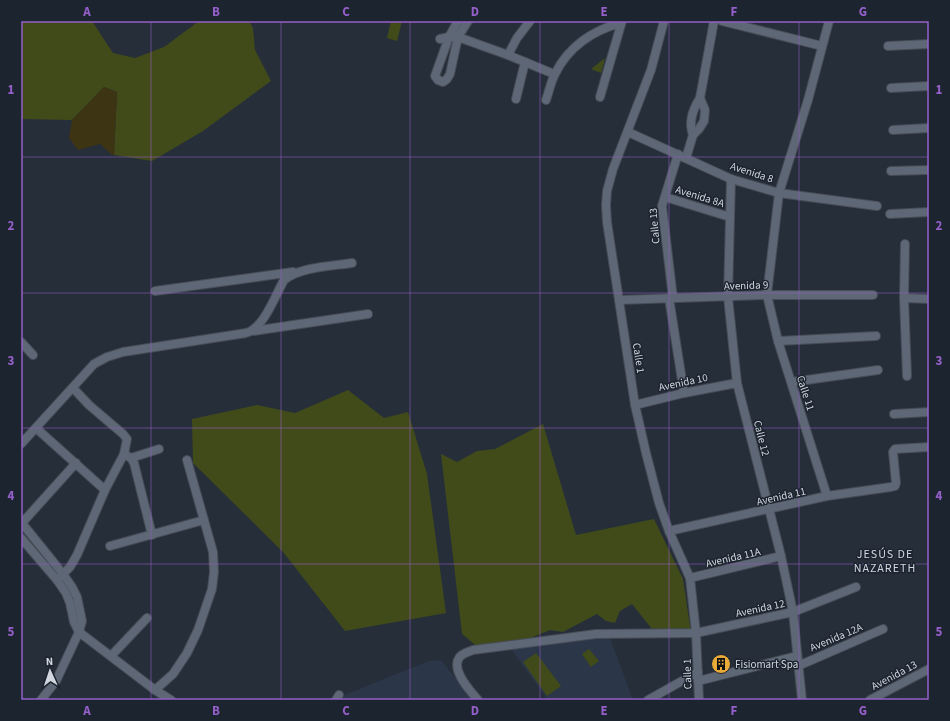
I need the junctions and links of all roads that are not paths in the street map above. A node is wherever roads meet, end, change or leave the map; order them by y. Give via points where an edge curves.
1 (458, 21) edge
2 (468, 21) edge
3 (530, 21) edge
4 (664, 21) edge
5 (714, 21) edge
6 (722, 21) edge
7 (829, 21) edge
8 (622, 22) edge
9 (458, 37) junction
10 (444, 38) junction
11 (929, 44) edge
12 (822, 46) junction
13 (888, 46) dead end
14 (508, 55) junction
15 (525, 62) junction
16 (554, 74) junction
17 (929, 86) edge
18 (891, 88) dead end
19 (600, 97) dead end
20 (516, 98) dead end
21 (700, 98) junction
22 (546, 100) dead end
23 (929, 128) edge
24 (893, 130) dead end
25 (628, 132) junction
26 (693, 135) junction
27 (678, 154) junction
28 (686, 158) junction
29 (929, 170) edge
30 (891, 171) dead end
31 (731, 179) junction
32 (780, 193) junction
33 (665, 197) junction
34 (877, 206) dead end
35 (929, 212) edge
36 (890, 214) dead end
37 (730, 217) junction
38 (905, 244) dead end
39 (352, 263) dead end
40 (298, 272) junction
41 (155, 291) dead end
42 (767, 295) junction
43 (873, 295) dead end
44 (728, 297) junction
45 (671, 298) junction
46 (904, 298) junction
47 (929, 299) edge
48 (619, 300) junction
49 (368, 314) dead end
50 (253, 331) junction
51 (876, 336) dead end
52 (21, 342) edge
53 (778, 342) junction
54 (33, 355) dead end
55 (878, 370) dead end
56 (907, 376) dead end
57 (792, 382) junction
58 (736, 383) junction
59 (73, 388) junction
60 (684, 393) junction
61 (635, 405) junction
62 (929, 412) edge
63 (894, 414) dead end
64 (36, 428) junction
65 (21, 444) edge
66 (929, 448) edge
67 (159, 449) dead end
68 (127, 456) junction
69 (187, 460) dead end
70 (76, 463) junction
71 (105, 490) junction
72 (827, 496) junction
73 (769, 510) junction
74 (204, 520) junction
75 (22, 522) edge
76 (669, 531) junction
77 (152, 535) junction
78 (21, 538) edge
79 (110, 546) dead end
80 (781, 556) junction
81 (60, 577) junction
82 (690, 578) junction
83 (856, 587) dead end
84 (794, 612) junction
85 (147, 618) dead end
86 (883, 629) dead end
87 (79, 632) junction
88 (696, 633) junction
89 (111, 656) junction
90 (797, 656) junction
91 (798, 666) junction
92 (929, 669) edge
93 (698, 677) junction
94 (155, 690) junction
95 (41, 700) edge
96 (171, 700) edge
97 (478, 700) edge
98 (648, 700) edge
99 (699, 700) edge
100 (802, 700) edge
101 (870, 700) edge

1 - 10 street
2 - 9 street
3 - 14 street
4 - 25 street, Calle 1 via 651,70
5 - 21 street
6 - 12 street
7 - 12 street
8 - 16 street via 602,29 581,42
8 - 19 street
9 - 10 street
9 - 10 street via 450,74 443,82 435,76
9 - 14 street
11 - 13 street
12 - 32 street
14 - 15 street
15 - 16 street
15 - 20 street
16 - 22 street
17 - 18 street
21 - 26 street via 692,119
21 - 26 street via 705,116
23 - 24 street
25 - 27 street, Avenida 8
25 - 48 street, Calle 1 via 613,169 606,205
26 - 28 street
27 - 28 street, Avenida 8
27 - 33 street, Calle 13
28 - 31 street, Avenida 8
29 - 30 street
31 - 32 street, Avenida 8
31 - 37 street, Calle 12
32 - 34 street, Avenida 8
32 - 42 street
33 - 37 street, Avenida 8A
33 - 45 street, Calle 13 via 662,206
35 - 36 street
37 - 44 street, Calle 12
38 - 46 street
39 - 40 street
40 - 41 street
40 - 50 street via 284,280 264,318
42 - 43 street, Avenida 9
42 - 44 street, Avenida 9
42 - 53 street, Calle 11
44 - 45 street, Avenida 9
44 - 58 street, Calle 12
45 - 48 street, Avenida 9
45 - 60 street, Calle 13
46 - 47 street
46 - 56 street
48 - 61 street, Calle 1
49 - 50 street
50 - 59 street via 115,354 94,364
51 - 53 street
52 - 54 street
53 - 57 street, Calle 11
55 - 57 street
57 - 72 street, Calle 11
58 - 60 street, Avenida 10
58 - 73 street, Calle 12
59 - 64 street
59 - 68 street via 127,439
60 - 61 street, Avenida 10
61 - 76 street, Calle 1 via 656,495
62 - 63 street
64 - 65 street
64 - 70 street
66 - 72 street, Avenida 11 via 894,450 895,486
67 - 68 street
68 - 71 street
68 - 77 street via 134,463
69 - 74 street
70 - 71 street
70 - 75 street
71 - 81 street via 77,555 70,568
72 - 73 street, Avenida 11
73 - 76 street, Avenida 11
73 - 80 street, Calle 12
74 - 77 street
74 - 94 street via 213,552 212,589 187,654 173,674
75 - 81 street
76 - 82 street, Calle 1
77 - 79 street
78 - 81 street
80 - 82 street, Avenida 11A
80 - 84 street, Calle 12
81 - 87 street via 77,597 82,621
82 - 88 street, Calle 1
83 - 84 street, Avenida 12
84 - 88 street, Avenida 12
84 - 90 street, Calle 12
85 - 89 street
86 - 91 street, Avenida 12A
87 - 89 street
87 - 95 street via 56,681
88 - 93 street, Calle 1
88 - 97 street, Avenida 12 via 596,634 473,650 459,658 457,665 461,676
89 - 94 street
90 - 91 street, Calle 12
90 - 93 street, Avenida 12A
91 - 100 street, Calle 12
92 - 101 street, Avenida 13
93 - 98 street, Avenida 12A
93 - 99 street, Calle 1
94 - 96 street

